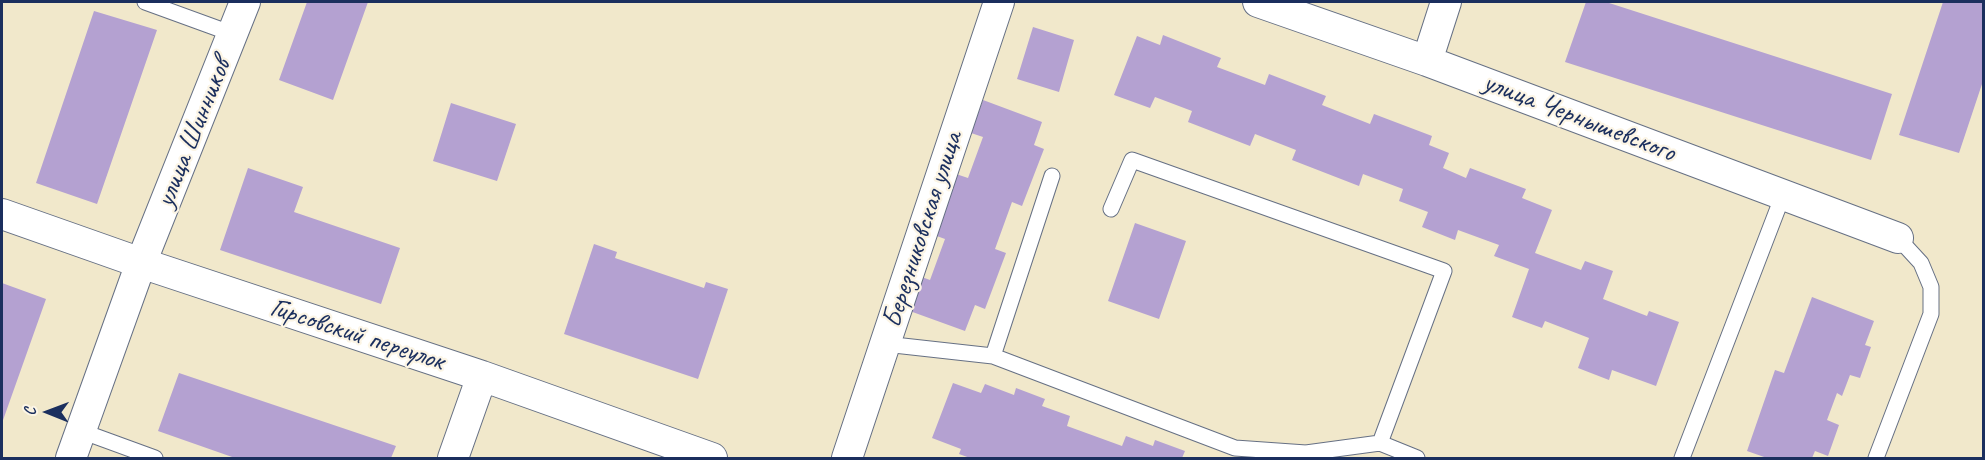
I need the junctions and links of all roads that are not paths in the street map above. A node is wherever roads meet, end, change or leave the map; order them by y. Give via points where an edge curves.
1 (145, 2) edge
2 (245, 2) edge
3 (999, 2) edge
4 (1258, 2) edge
5 (1446, 2) edge
6 (233, 34) junction
7 (1427, 61) junction
8 (1052, 176) dead end
9 (1783, 195) junction
10 (1111, 209) dead end
11 (2, 214) edge
12 (1898, 238) joint
13 (141, 263) junction
14 (885, 344) junction
15 (993, 356) junction
16 (482, 376) junction
17 (81, 431) junction
18 (1380, 443) junction
19 (71, 459) edge
20 (155, 459) edge
21 (453, 459) edge
22 (712, 459) edge
23 (847, 459) edge
24 (1417, 459) edge
25 (1682, 459) edge
26 (1876, 459) edge

1 - 6 lane
2 - 6 street, улица Шинников
3 - 14 street, Березниковская улица
4 - 7 street, улица Чернышевского
5 - 7 street
6 - 13 street, улица Шинников
7 - 9 street, улица Чернышевского
8 - 15 lane
9 - 12 street, улица Чернышевского
9 - 25 lane
10 - 18 lane via 1132,160 1444,271
11 - 13 street, Гирсовский переулок
12 - 26 lane via 1921,263 1928,279 1931,314
13 - 16 street, Гирсовский переулок
13 - 17 street, улица Шинников
14 - 15 lane
14 - 23 street, Березниковская улица
15 - 18 lane via 1235,447 1306,453
16 - 21 street
16 - 22 street, Гирсовский переулок
17 - 19 street, улица Шинников
17 - 20 lane
18 - 24 lane

